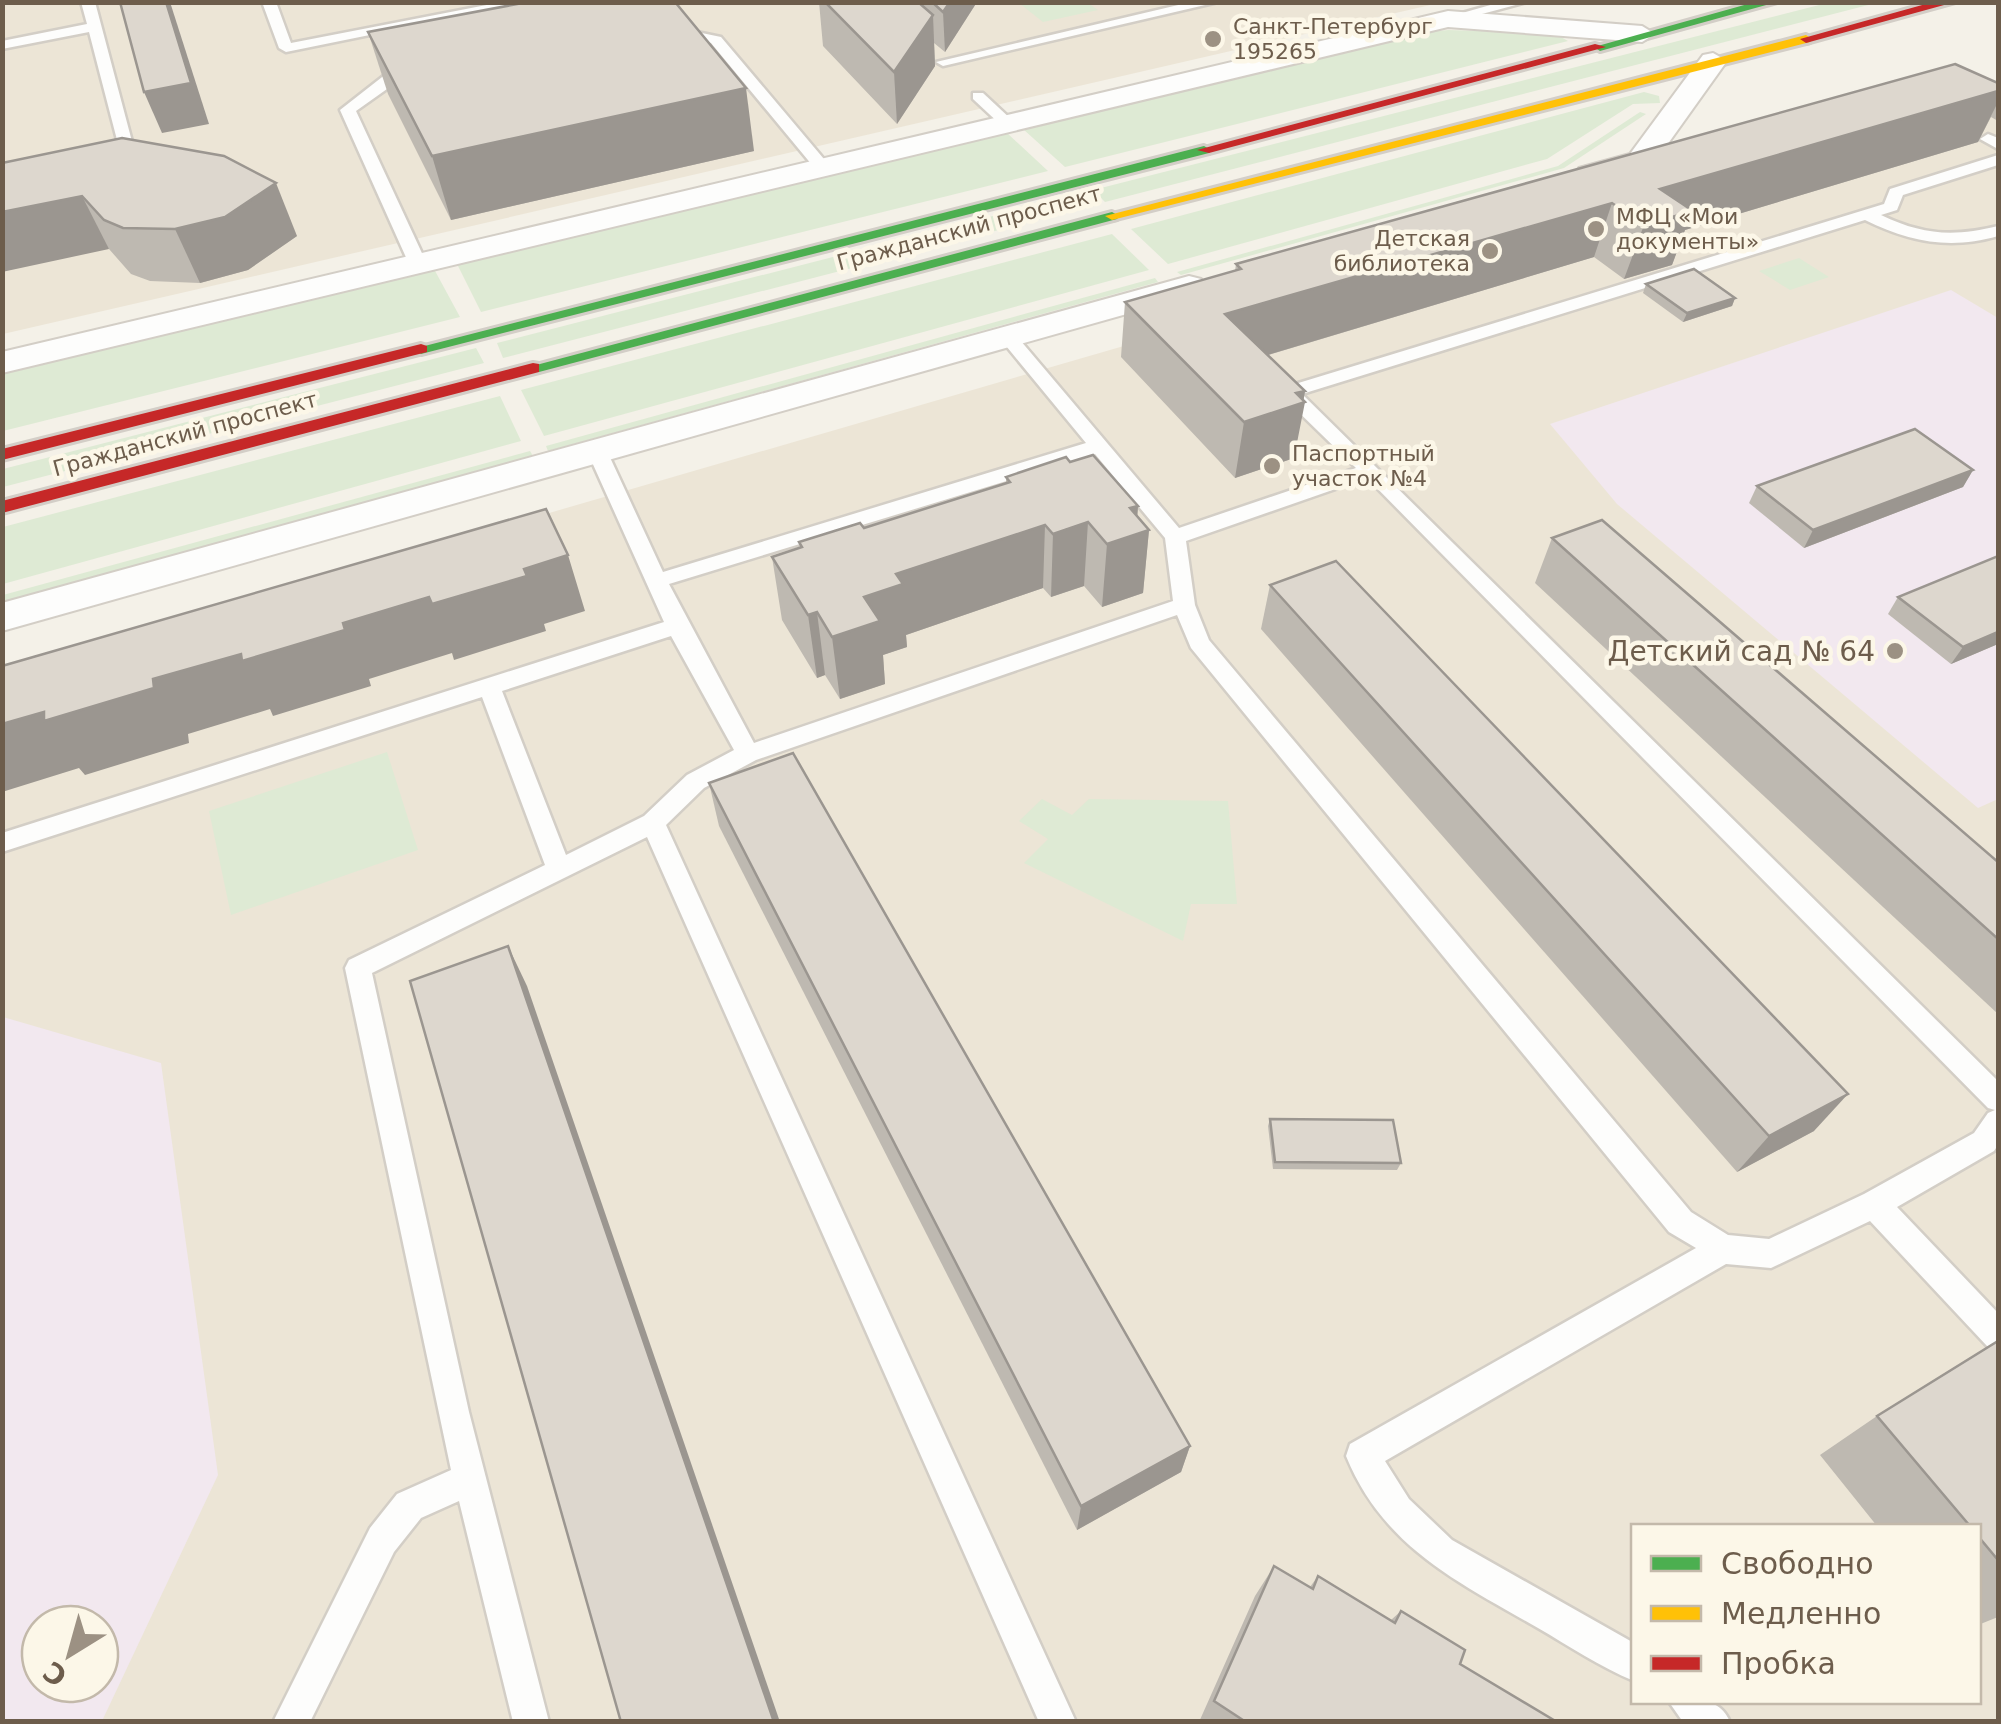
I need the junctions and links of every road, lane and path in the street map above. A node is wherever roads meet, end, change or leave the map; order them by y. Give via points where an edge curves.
1 (88, 2) edge
2 (269, 2) edge
3 (526, 2) edge
4 (1212, 2) edge
5 (1521, 2) edge
6 (1770, 2) edge
7 (1950, 2) edge
8 (1448, 19) junction
9 (93, 27) junction
10 (662, 29) edge
11 (1642, 34) junction
12 (2, 44) edge
13 (930, 50) edge
14 (1714, 61) junction
15 (424, 62) edge
16 (942, 62) junction
17 (956, 75) dead end
18 (978, 96) dead end
19 (1008, 124) junction
20 (1676, 150) edge
21 (1640, 160) junction
22 (1998, 160) edge
23 (131, 163) junction
24 (150, 163) edge
25 (112, 167) edge
26 (823, 168) junction
27 (1564, 181) edge
28 (1867, 215) junction
29 (1998, 230) edge
30 (418, 264) junction
31 (1218, 278) edge
32 (1008, 337) junction
33 (2, 362) edge
34 (1099, 446) junction
35 (597, 451) junction
36 (2, 455) edge
37 (1370, 470) junction
38 (2, 507) edge
39 (1175, 537) junction
40 (656, 581) junction
41 (1184, 606) junction
42 (2, 618) edge
43 (677, 626) junction
44 (490, 689) junction
45 (748, 754) junction
46 (653, 823) junction
47 (2, 843) edge
48 (560, 869) junction
49 (1998, 1098) edge
50 (1998, 1122) edge
51 (1874, 1204) junction
52 (1723, 1249) junction
53 (1998, 1335) edge
54 (469, 1479) junction
55 (1631, 1661) edge
56 (1690, 1704) edge
57 (291, 1722) edge
58 (530, 1722) edge
59 (1058, 1722) edge
60 (1712, 1722) edge

1 - 9 lane
2 - 3 lane via 286,48
4 - 16 lane
5 - 8 lane
6 - 11 main road, Гражданский проспект
7 - 14 main road, Гражданский проспект
8 - 11 street
8 - 19 street
9 - 12 lane
9 - 23 lane
10 - 26 lane via 716,40
11 - 36 main road, Гражданский проспект
13 - 16 lane
14 - 21 street
14 - 38 main road, Гражданский проспект
15 - 30 lane via 405,66 348,110
16 - 17 lane
18 - 19 lane
19 - 26 street
20 - 21 lane
21 - 27 street
22 - 28 lane via 1896,192 1891,208
23 - 24 lane
23 - 25 lane
26 - 30 street
28 - 29 lane via 1941,241 1964,242
28 - 37 lane via 1289,392
30 - 33 street
31 - 32 street
32 - 34 lane
32 - 35 street
34 - 39 lane
34 - 40 lane
35 - 40 lane
35 - 42 street
37 - 39 lane
37 - 49 lane
39 - 41 lane
40 - 43 lane
41 - 45 lane
41 - 52 lane via 1199,643 1680,1222
43 - 44 lane
43 - 45 lane
44 - 47 lane
44 - 48 lane
45 - 46 lane via 704,773
46 - 48 lane
46 - 59 lane
48 - 54 lane via 358,968
50 - 51 lane via 1984,1142
51 - 52 lane via 1771,1254
51 - 53 lane
52 - 55 lane via 1362,1456 1397,1512 1440,1552
54 - 57 lane via 410,1506 382,1540
54 - 58 lane
56 - 60 lane

